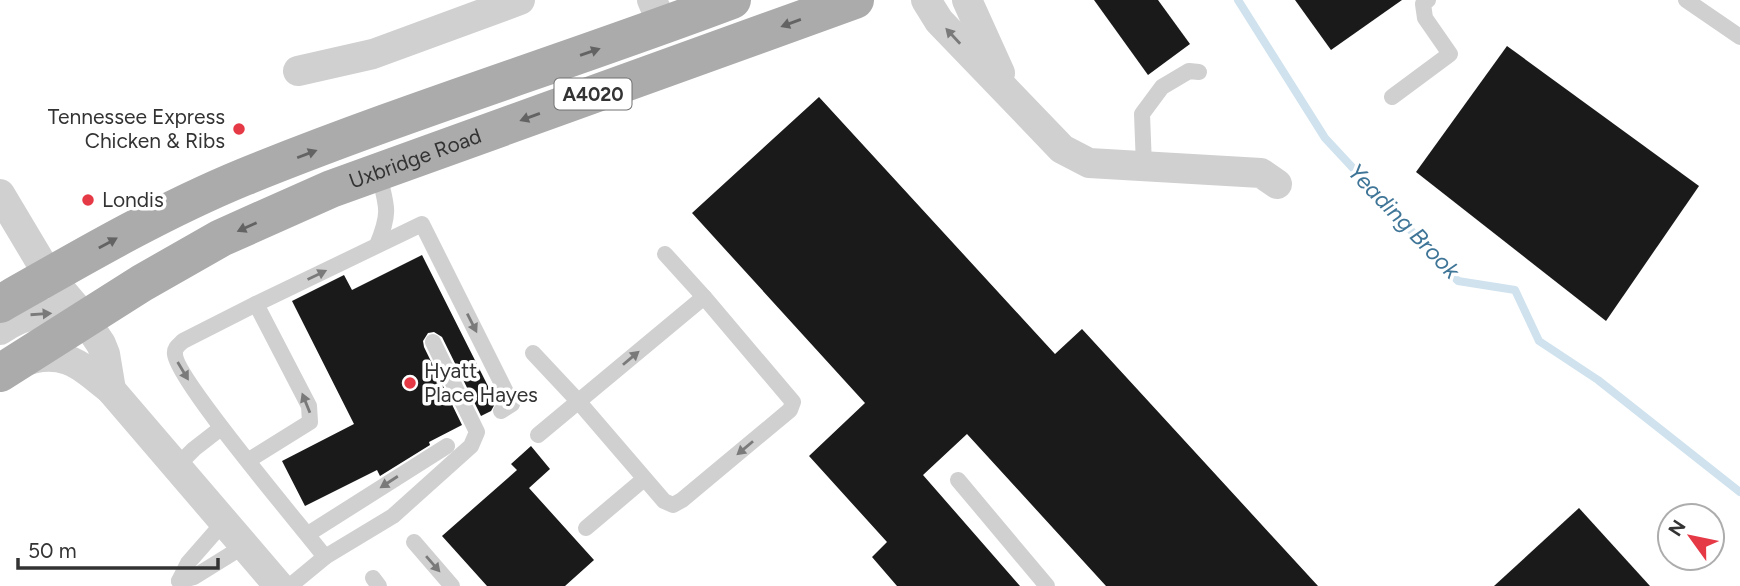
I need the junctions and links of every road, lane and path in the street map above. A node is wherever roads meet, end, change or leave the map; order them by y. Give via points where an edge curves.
1 (520, 0) edge
2 (732, 0) edge
3 (855, 0) edge
4 (926, 0) edge
5 (967, 0) edge
6 (1428, 0) edge
7 (1686, 0) edge
8 (657, 13) edge
9 (1740, 37) edge
10 (298, 71) dead end
11 (1199, 72) dead end
12 (1011, 96) junction
13 (1392, 97) dead end
14 (1144, 166) junction
15 (379, 172) junction
16 (1277, 184) dead end
17 (0, 194) edge
18 (377, 246) junction
19 (665, 254) dead end
20 (49, 276) junction
21 (704, 297) junction
22 (0, 304) edge
23 (256, 304) junction
24 (85, 320) junction
25 (0, 330) edge
26 (433, 342) dead end
27 (533, 353) dead end
28 (4, 370) edge
29 (111, 390) junction
30 (578, 401) junction
31 (501, 411) dead end
32 (221, 428) junction
33 (538, 435) dead end
34 (447, 446) dead end
35 (248, 460) junction
36 (176, 467) junction
37 (644, 479) junction
38 (958, 480) dead end
39 (223, 523) junction
40 (586, 528) dead end
41 (308, 534) junction
42 (414, 542) dead end
43 (244, 546) junction
44 (325, 556) junction
45 (279, 586) edge
46 (290, 586) edge
47 (452, 586) edge
48 (1047, 586) edge

1 - 10 street via 373,54
2 - 8 main road, Uxbridge Road / A4020
3 -> 15 main road, Uxbridge Road / A4020
12 -> 4 street via 939,21
5 - 12 street
6 - 13 lane via 1423,5 1425,18 1450,54
7 - 9 lane
20 -> 8 main road, Uxbridge Road / A4020 via 124,234 243,178 426,109
11 - 14 lane via 1189,71 1162,87 1142,114
12 - 14 street via 1062,149 1089,163
14 - 16 street via 1261,173
15 - 18 lane via 388,209
15 -> 24 main road, Uxbridge Road / A4020 via 221,238
17 - 20 street
23 -> 18 lane
18 -> 31 lane via 422,224 512,404
19 - 21 lane
20 - 22 main road, Uxbridge Road / A4020
20 - 24 street
30 -> 21 lane
21 -> 37 lane via 793,402 790,411 673,505
23 -> 32 lane via 176,348 179,368
35 -> 23 lane via 300,430 310,422 311,414
25 -> 24 street via 30,314 58,313
24 - 28 main road, Uxbridge Road / A4020
24 - 29 street via 105,354
26 - 44 lane via 477,432 471,446 393,516
27 - 30 lane
28 - 29 street via 31,359 61,358 83,366
29 - 36 street
30 - 33 lane
30 - 37 lane
32 - 35 lane
32 - 36 lane
34 -> 41 lane
35 - 41 lane
36 - 39 street
37 - 40 lane
38 - 48 lane
39 - 43 street
39 - 43 lane via 179,581 194,577
41 - 44 lane
42 -> 47 lane
43 - 45 street
44 - 46 lane

